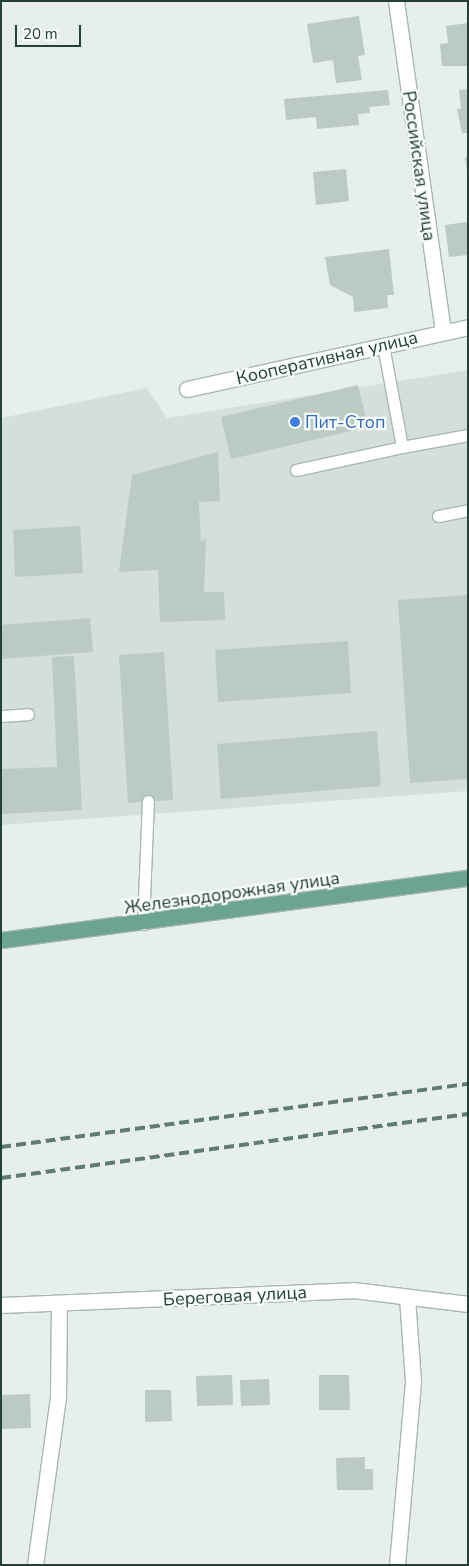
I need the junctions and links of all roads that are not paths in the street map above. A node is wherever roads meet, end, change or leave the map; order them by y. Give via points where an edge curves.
1 (396, 1) edge
2 (468, 327) edge
3 (443, 332) junction
4 (383, 345) junction
5 (187, 389) dead end
6 (468, 435) edge
7 (402, 447) junction
8 (296, 470) dead end
9 (468, 510) edge
10 (438, 516) dead end
11 (28, 714) dead end
12 (1, 716) edge
13 (148, 801) dead end
14 (468, 878) edge
15 (143, 924) junction
16 (1, 940) edge
17 (407, 1298) junction
18 (59, 1303) junction
19 (468, 1304) edge
20 (1, 1305) edge
21 (35, 1565) edge
22 (397, 1565) edge

1 - 3 street, Российская улица
2 - 3 street, Кооперативная улица
3 - 4 street, Кооперативная улица
4 - 5 street, Кооперативная улица
4 - 7 lane
6 - 7 lane
7 - 8 lane
9 - 10 lane
11 - 12 lane
13 - 15 lane
14 - 15 main road, Железнодорожная улица
15 - 16 main road, Железнодорожная улица
17 - 18 street, Береговая улица via 353,1290
17 - 19 street, Береговая улица
17 - 22 street via 413,1381
18 - 20 street, Береговая улица
18 - 21 street via 58,1398

